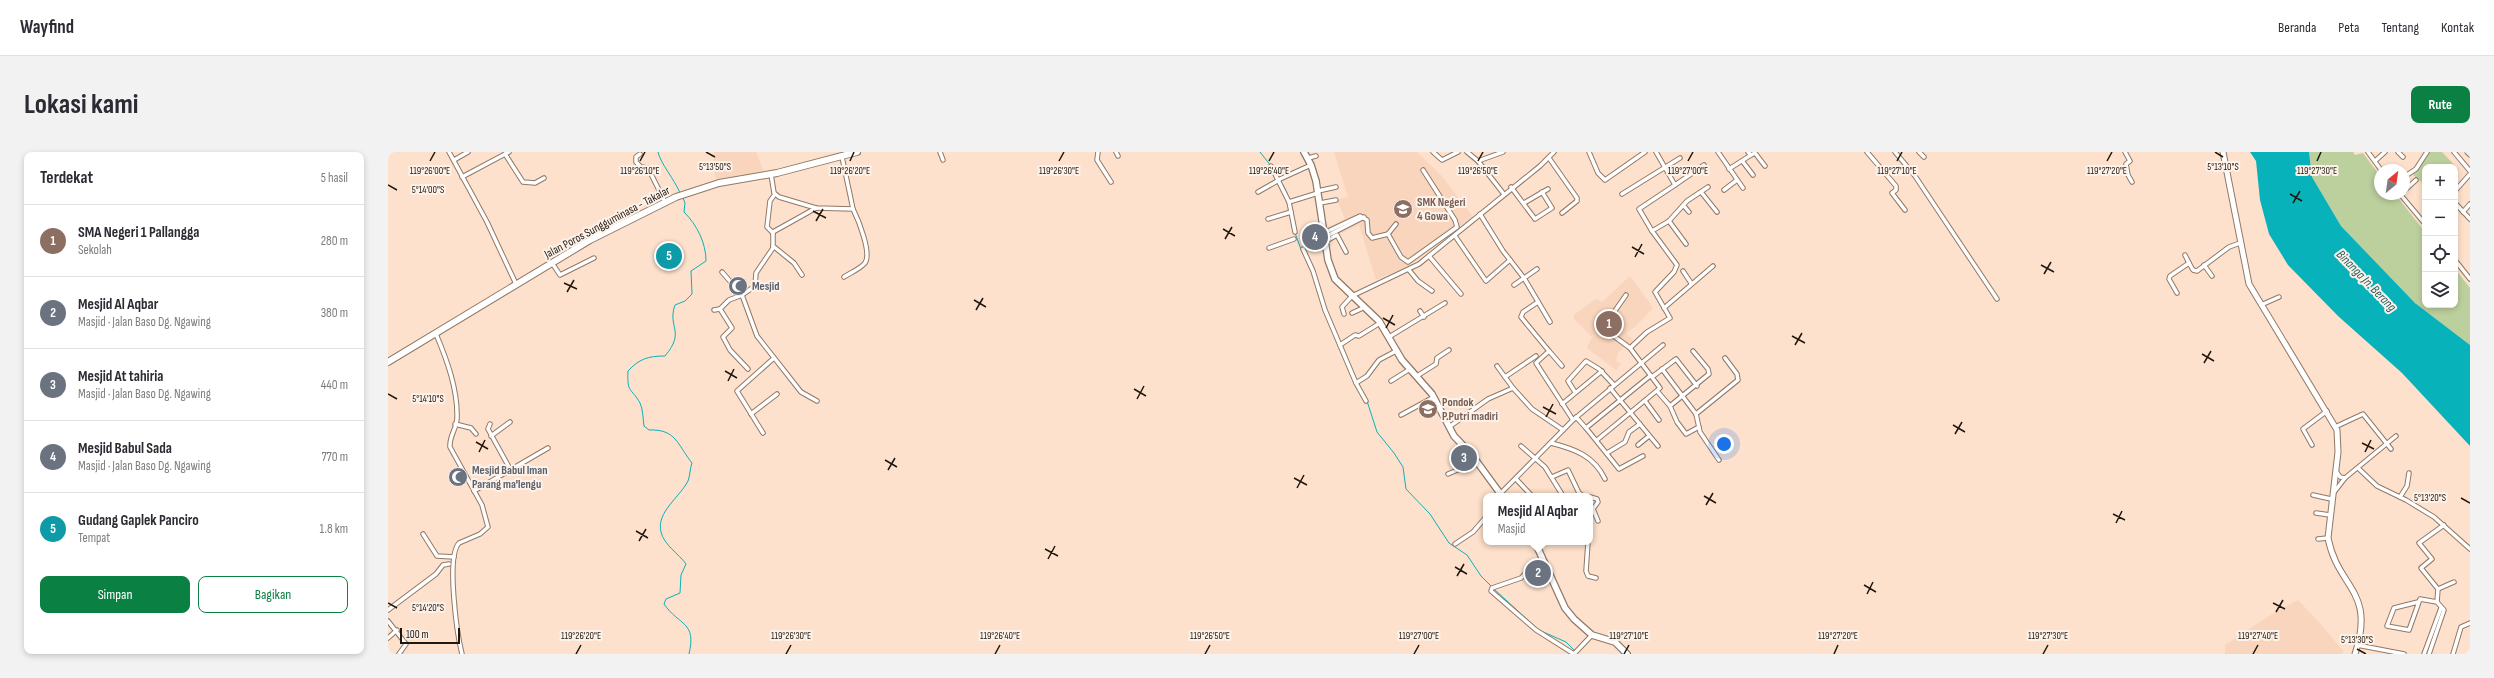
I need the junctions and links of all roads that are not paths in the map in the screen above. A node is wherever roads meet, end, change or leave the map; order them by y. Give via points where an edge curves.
1 (449, 152) edge
2 (468, 152) edge
3 (858, 152) edge
4 (940, 152) edge
5 (1098, 152) edge
6 (1304, 152) edge
7 (1433, 152) edge
8 (1458, 152) edge
9 (1467, 152) edge
10 (1503, 152) edge
11 (1554, 152) edge
12 (1589, 152) edge
13 (1645, 152) edge
14 (1656, 152) edge
15 (1718, 152) edge
16 (1867, 152) edge
17 (1894, 152) edge
18 (1919, 152) edge
19 (2125, 152) edge
20 (2223, 152) edge
21 (2368, 152) edge
22 (2385, 152) edge
23 (2398, 152) edge
24 (2427, 152) edge
25 (2454, 152) edge
26 (2467, 152) edge
27 (507, 153) edge
28 (640, 154) dead end
29 (1750, 154) edge
30 (2470, 155) edge
31 (842, 156) junction
32 (1316, 156) dead end
33 (1924, 157) dead end
34 (2403, 157) dead end
35 (1308, 158) junction
36 (1548, 158) junction
37 (1680, 158) dead end
38 (454, 160) junction
39 (943, 160) dead end
40 (1478, 161) junction
41 (2375, 161) junction
42 (1743, 162) junction
43 (2377, 164) edge
44 (1311, 165) junction
45 (1704, 165) dead end
46 (1271, 166) dead end
47 (1765, 166) dead end
48 (1665, 168) junction
49 (1729, 169) junction
50 (1423, 170) dead end
51 (2470, 172) edge
52 (2410, 173) edge
53 (771, 174) junction
54 (1753, 175) dead end
55 (462, 177) junction
56 (544, 178) dead end
57 (1280, 180) junction
58 (1737, 180) junction
59 (2416, 180) dead end
60 (1111, 182) dead end
61 (2132, 182) dead end
62 (1675, 185) junction
63 (2410, 186) edge
64 (1336, 187) dead end
65 (1511, 187) junction
66 (1708, 187) dead end
67 (2458, 187) edge
68 (1548, 188) dead end
69 (1743, 188) dead end
70 (1724, 190) dead end
71 (1258, 192) dead end
72 (1318, 192) junction
73 (1542, 192) junction
74 (1701, 192) junction
75 (1503, 193) junction
76 (775, 194) junction
77 (1622, 194) dead end
78 (1336, 200) dead end
79 (2405, 200) edge
80 (664, 202) junction
81 (1290, 202) junction
82 (1320, 203) junction
83 (1524, 203) junction
84 (2470, 204) edge
85 (1684, 206) junction
86 (2458, 206) edge
87 (816, 208) junction
88 (853, 209) junction
89 (1905, 210) dead end
90 (1291, 212) junction
91 (1689, 212) dead end
92 (1717, 212) dead end
93 (2463, 212) junction
94 (1562, 213) dead end
95 (1480, 214) junction
96 (2421, 218) edge
97 (2470, 219) edge
98 (1268, 220) dead end
99 (1669, 221) junction
100 (1396, 224) dead end
101 (1652, 231) junction
102 (1295, 232) dead end
103 (773, 233) junction
104 (1388, 234) junction
105 (1327, 235) junction
106 (1455, 236) junction
107 (1294, 239) dead end
108 (1686, 244) dead end
109 (2239, 244) junction
110 (773, 246) junction
111 (1269, 248) dead end
112 (1303, 249) dead end
113 (1346, 252) dead end
114 (2185, 255) dead end
115 (1429, 256) junction
116 (594, 258) dead end
117 (1510, 260) junction
118 (552, 263) junction
119 (2189, 263) junction
120 (2458, 264) edge
121 (2204, 265) junction
122 (1713, 266) dead end
123 (1537, 269) dead end
124 (1409, 270) junction
125 (1682, 271) dead end
126 (722, 272) dead end
127 (802, 275) dead end
128 (2212, 276) dead end
129 (844, 277) dead end
130 (1524, 278) junction
131 (2470, 279) edge
132 (1691, 283) junction
133 (516, 284) junction
134 (1514, 285) dead end
135 (1432, 291) dead end
136 (2176, 293) dead end
137 (1461, 294) dead end
138 (742, 295) junction
139 (1626, 295) dead end
140 (1352, 296) junction
141 (2279, 298) dead end
142 (1997, 299) dead end
143 (1538, 302) junction
144 (1445, 303) dead end
145 (2260, 306) junction
146 (1365, 307) junction
147 (1664, 308) junction
148 (720, 309) junction
149 (714, 310) dead end
150 (1420, 311) dead end
151 (1352, 313) dead end
152 (1344, 314) dead end
153 (1424, 317) junction
154 (1550, 322) dead end
155 (1380, 323) junction
156 (436, 334) junction
157 (1389, 337) junction
158 (1341, 345) junction
159 (1663, 345) dead end
160 (1630, 348) junction
161 (1449, 350) dead end
162 (1396, 351) junction
163 (1549, 351) junction
164 (1693, 351) dead end
165 (1536, 356) dead end
166 (774, 358) junction
167 (1725, 358) dead end
168 (388, 362) edge
169 (1641, 363) junction
170 (1497, 366) dead end
171 (1562, 366) dead end
172 (748, 369) dead end
173 (1410, 369) junction
174 (1662, 369) junction
175 (1602, 371) junction
176 (1417, 376) junction
177 (1651, 376) junction
178 (1506, 377) junction
179 (1391, 381) dead end
180 (1357, 382) junction
181 (1614, 385) junction
182 (1696, 386) junction
183 (1513, 388) junction
184 (1610, 388) junction
185 (1657, 391) junction
186 (1574, 392) junction
187 (777, 394) dead end
188 (1683, 396) junction
189 (1434, 397) junction
190 (817, 401) dead end
191 (1366, 401) dead end
192 (1620, 401) junction
193 (1645, 401) junction
194 (1562, 404) junction
195 (1670, 406) junction
196 (2327, 411) junction
197 (1630, 412) junction
198 (751, 414) junction
199 (1696, 414) junction
200 (1401, 415) dead end
201 (1575, 418) junction
202 (1659, 420) dead end
203 (510, 422) dead end
204 (455, 424) junction
205 (490, 424) dead end
206 (1640, 424) junction
207 (1449, 427) junction
208 (1699, 427) junction
209 (2336, 427) junction
210 (1586, 428) junction
211 (1563, 430) junction
212 (476, 434) dead end
213 (763, 434) dead end
214 (491, 436) junction
215 (1649, 436) junction
216 (2396, 436) dead end
217 (1597, 440) junction
218 (1551, 443) junction
219 (1638, 445) dead end
220 (2312, 445) dead end
221 (2386, 445) junction
222 (1521, 446) dead end
223 (1658, 446) dead end
224 (548, 448) dead end
225 (2391, 449) dead end
226 (1607, 453) junction
227 (1643, 456) dead end
228 (1474, 457) junction
229 (1536, 459) junction
230 (1719, 460) dead end
231 (2358, 468) junction
232 (510, 469) junction
233 (2335, 469) junction
234 (2409, 473) dead end
235 (1448, 474) dead end
236 (1552, 477) junction
237 (2345, 478) junction
238 (1516, 479) junction
239 (1605, 479) dead end
240 (474, 491) junction
241 (1500, 493) edge
242 (1503, 493) edge
243 (1529, 493) edge
244 (1561, 493) edge
245 (1579, 493) edge
246 (2313, 496) dead end
247 (2400, 497) junction
248 (1593, 498) edge
249 (2331, 498) junction
250 (1593, 509) edge
251 (1593, 509) edge
252 (2316, 513) dead end
253 (2328, 515) junction
254 (1483, 520) edge
255 (1598, 521) dead end
256 (2444, 525) junction
257 (423, 534) dead end
258 (1455, 544) dead end
259 (1536, 545) edge
260 (1588, 545) edge
261 (2470, 549) edge
262 (454, 557) junction
263 (1544, 563) junction
264 (449, 564) dead end
265 (1596, 578) dead end
266 (2454, 582) dead end
267 (2438, 589) junction
268 (2418, 602) junction
269 (2437, 602) junction
270 (2441, 608) junction
271 (388, 610) edge
272 (388, 621) edge
273 (2470, 623) edge
274 (397, 630) junction
275 (1592, 635) junction
276 (388, 638) edge
277 (2358, 646) junction
278 (1576, 653) edge
279 (399, 654) edge
280 (462, 654) edge
281 (1627, 654) edge
282 (2355, 654) edge
283 (2404, 654) edge
284 (2424, 654) edge
285 (2429, 654) edge
286 (2453, 654) edge

1 - 38 street
2 - 38 street
3 - 31 highway, Jalan Poros Sungguminasa - Takalar
4 - 39 street
5 - 60 street via 1097,160
6 - 35 main road
7 - 8 street via 1442,160
9 - 40 street
10 - 40 street
11 - 36 street
12 - 13 street via 1598,173 1605,180
14 - 48 street
15 - 49 street
16 - 89 street via 1896,186 1892,193
17 - 142 street via 1915,176
18 - 33 street
19 - 61 street via 2130,160 2126,168
20 - 109 main road
21 - 41 street
22 - 41 street
23 - 34 street
24 - 52 street via 2416,169
25 - 51 street
26 - 30 street
27 - 55 street
27 - 56 street via 523,182 535,183
28 - 80 street via 636,157 636,162 641,167 648,168
29 - 42 street
29 - 47 street via 1755,153
31 - 53 highway, Jalan Poros Sungguminasa - Takalar
31 - 88 street
32 - 35 street
35 - 44 main road
36 - 65 street
36 - 94 street via 1577,198 1577,201
37 - 48 street
38 - 55 street
40 - 75 street
41 - 43 street
42 - 49 street
42 - 54 street
44 - 57 street
44 - 72 main road
45 - 62 street
46 - 57 street
48 - 62 street
48 - 77 street
49 - 58 street
50 - 104 street via 1455,220 1457,228 1408,262 1401,257
51 - 67 street
53 - 76 street
53 - 80 highway, Jalan Poros Sungguminasa - Takalar via 719,183
55 - 133 street
57 - 71 street
57 - 81 street
58 - 69 street
58 - 70 street
59 - 63 street
62 - 101 street via 1639,208
64 - 72 street
65 - 75 street
65 - 83 street
66 - 74 street
68 - 73 street
72 - 81 street
72 - 82 main road
73 - 83 street
73 - 83 street via 1552,208 1536,219
74 - 85 street
74 - 92 street
75 - 95 street
76 - 87 street
76 - 103 street via 770,201 767,227
78 - 82 street
79 - 96 street
80 - 118 highway, Jalan Poros Sungguminasa - Takalar via 590,240
81 - 90 street
82 - 105 main road
84 - 93 street
85 - 91 street
85 - 99 street via 1675,212
86 - 93 street
87 - 88 street
87 - 103 street
88 - 129 street via 866,243 867,259 864,264
90 - 98 street
90 - 102 street
93 - 97 street
95 - 106 street
95 - 117 street
99 - 101 street
99 - 108 street
100 - 104 street
101 - 147 street via 1677,265 1674,272 1655,292
103 - 110 street
104 - 105 street via 1370,237 1368,222 1362,217
105 - 113 street via 1337,235
105 - 140 main road via 1332,274
106 - 115 street
106 - 117 street via 1485,280
107 - 111 street
109 - 121 street via 2233,245
109 - 145 main road via 2249,284
110 - 127 street via 794,263
110 - 138 street via 756,273 755,286
112 - 158 street
114 - 119 street
115 - 124 street
115 - 137 street
116 - 118 street via 560,276
117 - 130 street
118 - 133 highway, Jalan Poros Sungguminasa - Takalar
119 - 121 street via 2195,271
119 - 136 street via 2169,278
120 - 131 street
121 - 128 street
122 - 132 street
123 - 130 street
124 - 135 street via 1418,281
124 - 140 street
125 - 132 street
126 - 138 street
130 - 134 street
130 - 143 street
132 - 147 street
133 - 156 highway, Jalan Poros Sungguminasa - Takalar
138 - 148 street via 729,300
138 - 166 street via 755,334
139 - 160 street via 1603,327
140 - 146 main road
140 - 152 street via 1342,307
141 - 145 street
143 - 154 street
143 - 163 street via 1523,312 1522,317
144 - 153 street
145 - 196 main road
146 - 151 street
146 - 155 main road
147 - 160 street via 1669,320 1647,332
148 - 149 street
148 - 172 street via 732,328 723,337 730,350
150 - 153 street
153 - 157 street
155 - 157 main road
155 - 158 street
156 - 168 highway, Jalan Poros Sungguminasa - Takalar
156 - 204 street via 455,394
157 - 162 main road
158 - 180 street
159 - 169 street
160 - 169 street
161 - 176 street via 1437,358 1436,364
162 - 173 main road
162 - 180 street via 1379,360 1371,372
163 - 171 street
163 - 194 street via 1536,363
164 - 182 street via 1710,372
165 - 178 street
166 - 190 street via 801,392
166 - 198 street via 737,391
167 - 199 street via 1737,374 1738,380
169 - 177 street
169 - 181 street
170 - 178 street
173 - 176 main road
173 - 179 street
174 - 177 street
174 - 182 street via 1676,359
174 - 188 street
175 - 181 street
175 - 186 street
175 - 186 street via 1586,361 1568,381
176 - 189 main road
177 - 185 street via 1660,387
177 - 192 street
178 - 183 street
180 - 191 street
181 - 184 street
182 - 188 street
183 - 207 street via 1488,399
183 - 211 street via 1532,409
184 - 192 street
184 - 201 street
185 - 193 street
185 - 195 street
186 - 194 street
187 - 198 street
188 - 195 street
188 - 199 street
189 - 200 street
189 - 207 main road
192 - 197 street
192 - 210 street
193 - 197 street
193 - 202 street
194 - 201 street
195 - 208 street via 1686,434
196 - 209 main road
196 - 220 street via 2303,429
197 - 206 street
197 - 217 street
198 - 213 street
199 - 208 street
201 - 210 street
201 - 211 street
203 - 214 street
204 - 212 street via 471,428
204 - 240 street via 450,447
205 - 214 street via 488,429
206 - 215 street
206 - 226 street via 1629,432 1625,442
207 - 228 main road
208 - 230 street
209 - 221 street via 2363,414
209 - 233 main road via 2338,452
210 - 217 street
211 - 218 street
214 - 232 street
215 - 219 street
215 - 223 street
216 - 221 street
217 - 226 street
218 - 229 street
218 - 239 street via 1580,451 1597,467
221 - 225 street
221 - 231 street
222 - 229 street
224 - 232 street
226 - 227 street via 1621,469
228 - 235 street via 1462,468
228 - 241 main road
229 - 236 street
229 - 238 street
231 - 237 street
231 - 247 street via 2377,486
232 - 240 street
233 - 237 street via 2338,476
233 - 249 main road
234 - 247 street via 2407,486
236 - 244 street
236 - 245 street via 1568,470
237 - 249 street
238 - 242 street
238 - 243 street
240 - 262 street via 482,506 488,527 485,532 458,544
246 - 249 street
247 - 256 street
248 - 251 street via 1598,502
249 - 253 main road
250 - 255 street
252 - 253 street
253 - 277 main road via 2324,538 2361,608 2362,623
254 - 258 street via 1473,532
256 - 261 street
256 - 267 street via 2419,543 2432,559 2421,568
257 - 262 street via 438,556
259 - 263 main road
260 - 265 street via 1586,571 1588,576
262 - 280 street via 455,606
263 - 275 main road via 1565,608 1574,620
263 - 278 street via 1530,569 1521,578 1492,588 1491,591 1536,630
264 - 271 street via 444,565 430,579
266 - 267 street
267 - 269 street
268 - 268 street via 2409,630 2387,626 2394,608
268 - 269 street via 2422,598
269 - 270 street
270 - 284 street
270 - 285 street via 2444,610
272 - 274 street
273 - 286 street via 2461,627
274 - 276 street
274 - 279 street via 406,644
275 - 278 street
275 - 281 main road via 1615,642
277 - 282 main road
277 - 283 street

